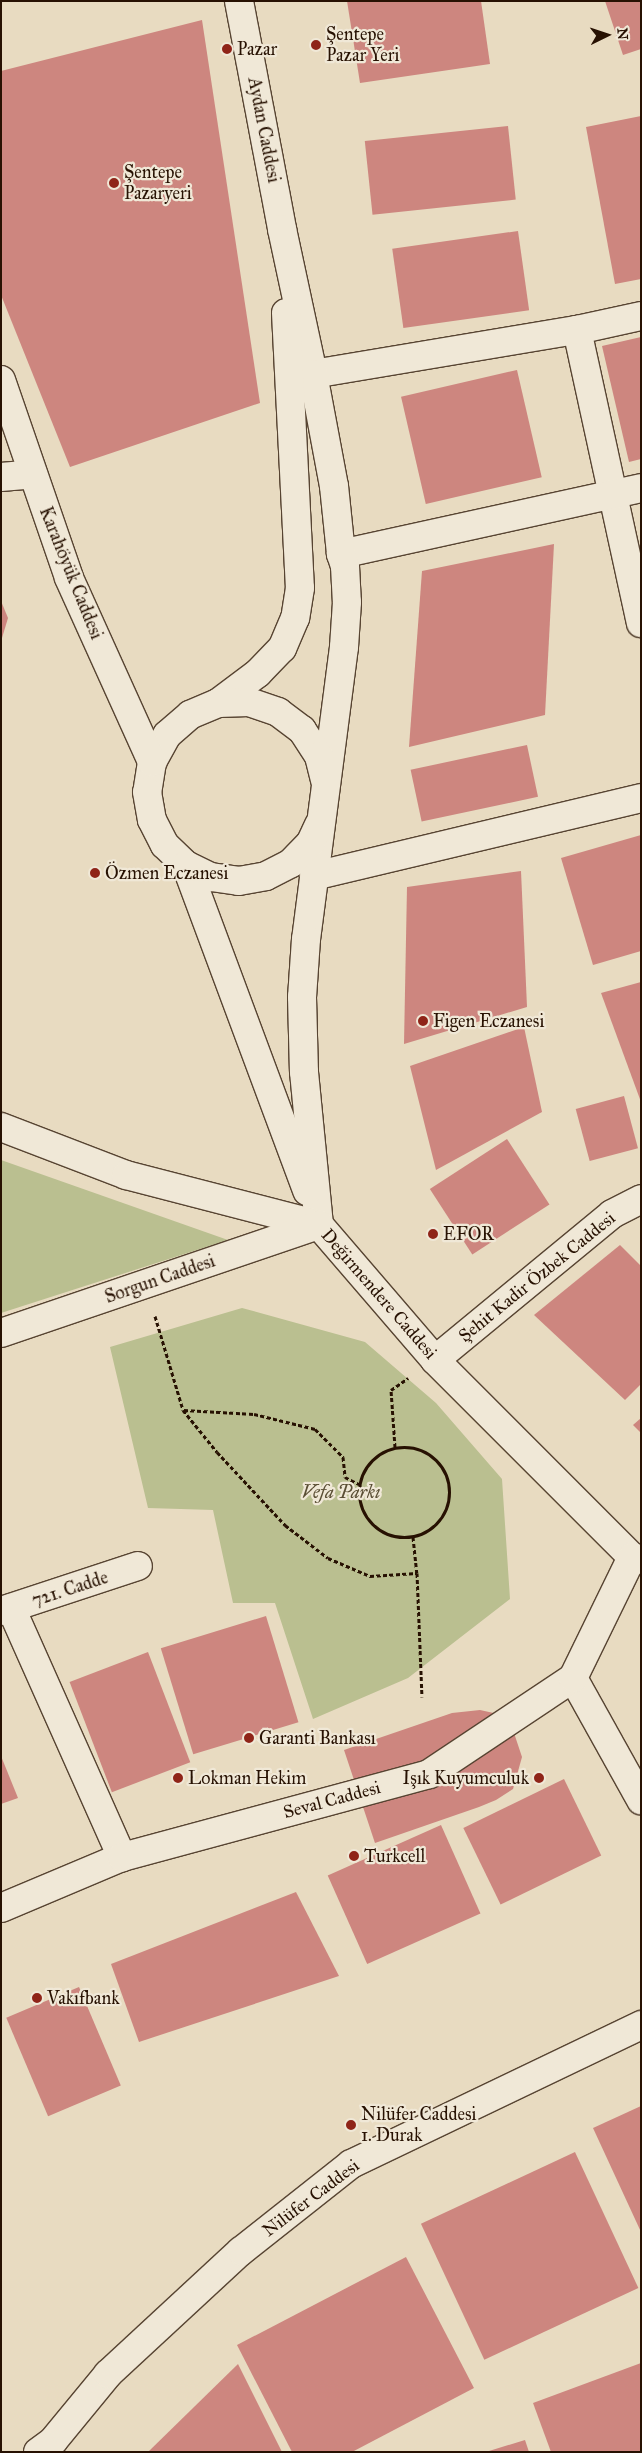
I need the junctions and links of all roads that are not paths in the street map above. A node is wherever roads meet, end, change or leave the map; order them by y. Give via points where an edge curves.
1 (239, 1) edge
2 (282, 229) junction
3 (641, 316) edge
4 (578, 330) junction
5 (313, 374) junction
6 (1, 380) edge
7 (33, 474) junction
8 (1, 477) edge
9 (641, 488) edge
10 (613, 496) junction
11 (341, 554) junction
12 (641, 623) edge
13 (218, 703) junction
14 (152, 762) junction
15 (326, 786) junction
16 (641, 798) edge
17 (323, 817) junction
18 (186, 865) junction
19 (314, 876) junction
20 (1, 1127) edge
21 (641, 1199) edge
22 (320, 1225) junction
23 (1, 1333) edge
24 (435, 1360) junction
25 (636, 1559) edge
26 (138, 1566) dead end
27 (6, 1610) edge
28 (573, 1678) junction
29 (641, 1800) edge
30 (122, 1857) junction
31 (1, 1908) edge
32 (641, 2025) edge
33 (50, 2448) edge

1 - 2 street, Aydan Caddesi
2 - 5 street
2 - 13 street via 300,588 295,618 282,648 258,673
3 - 4 street
4 - 5 street
4 - 10 street
5 - 11 street via 334,486
6 - 7 street, Karahöyük Caddesi
7 - 8 street
7 - 14 street, Karahöyük Caddesi via 69,578
9 - 10 street
10 - 11 street
10 - 12 street
11 - 15 street via 346,593 344,647
13 - 14 street via 190,715 167,735
13 - 15 street via 248,702 278,712 302,730 319,756
14 - 18 street via 147,792 152,820 166,845
15 - 17 street
16 - 19 street
17 - 18 street via 311,842 291,863 266,876 239,881 211,877
17 - 19 street
18 - 22 street
19 - 22 street via 302,997 304,1072
20 - 22 street, Değirmendere Caddesi via 126,1176
21 - 24 street, Şehit Kadir Özbek Caddesi via 612,1214
22 - 23 street, Sorgun Caddesi
22 - 24 street, Değirmendere Caddesi
24 - 25 street, Değirmendere Caddesi
25 - 28 street
26 - 27 street, 721. Cadde
27 - 30 street
28 - 29 street
28 - 30 street, Seval Caddesi via 429,1774
30 - 31 street, Seval Caddesi
32 - 33 street, Nilüfer Caddesi via 351,2164 241,2251 108,2374

